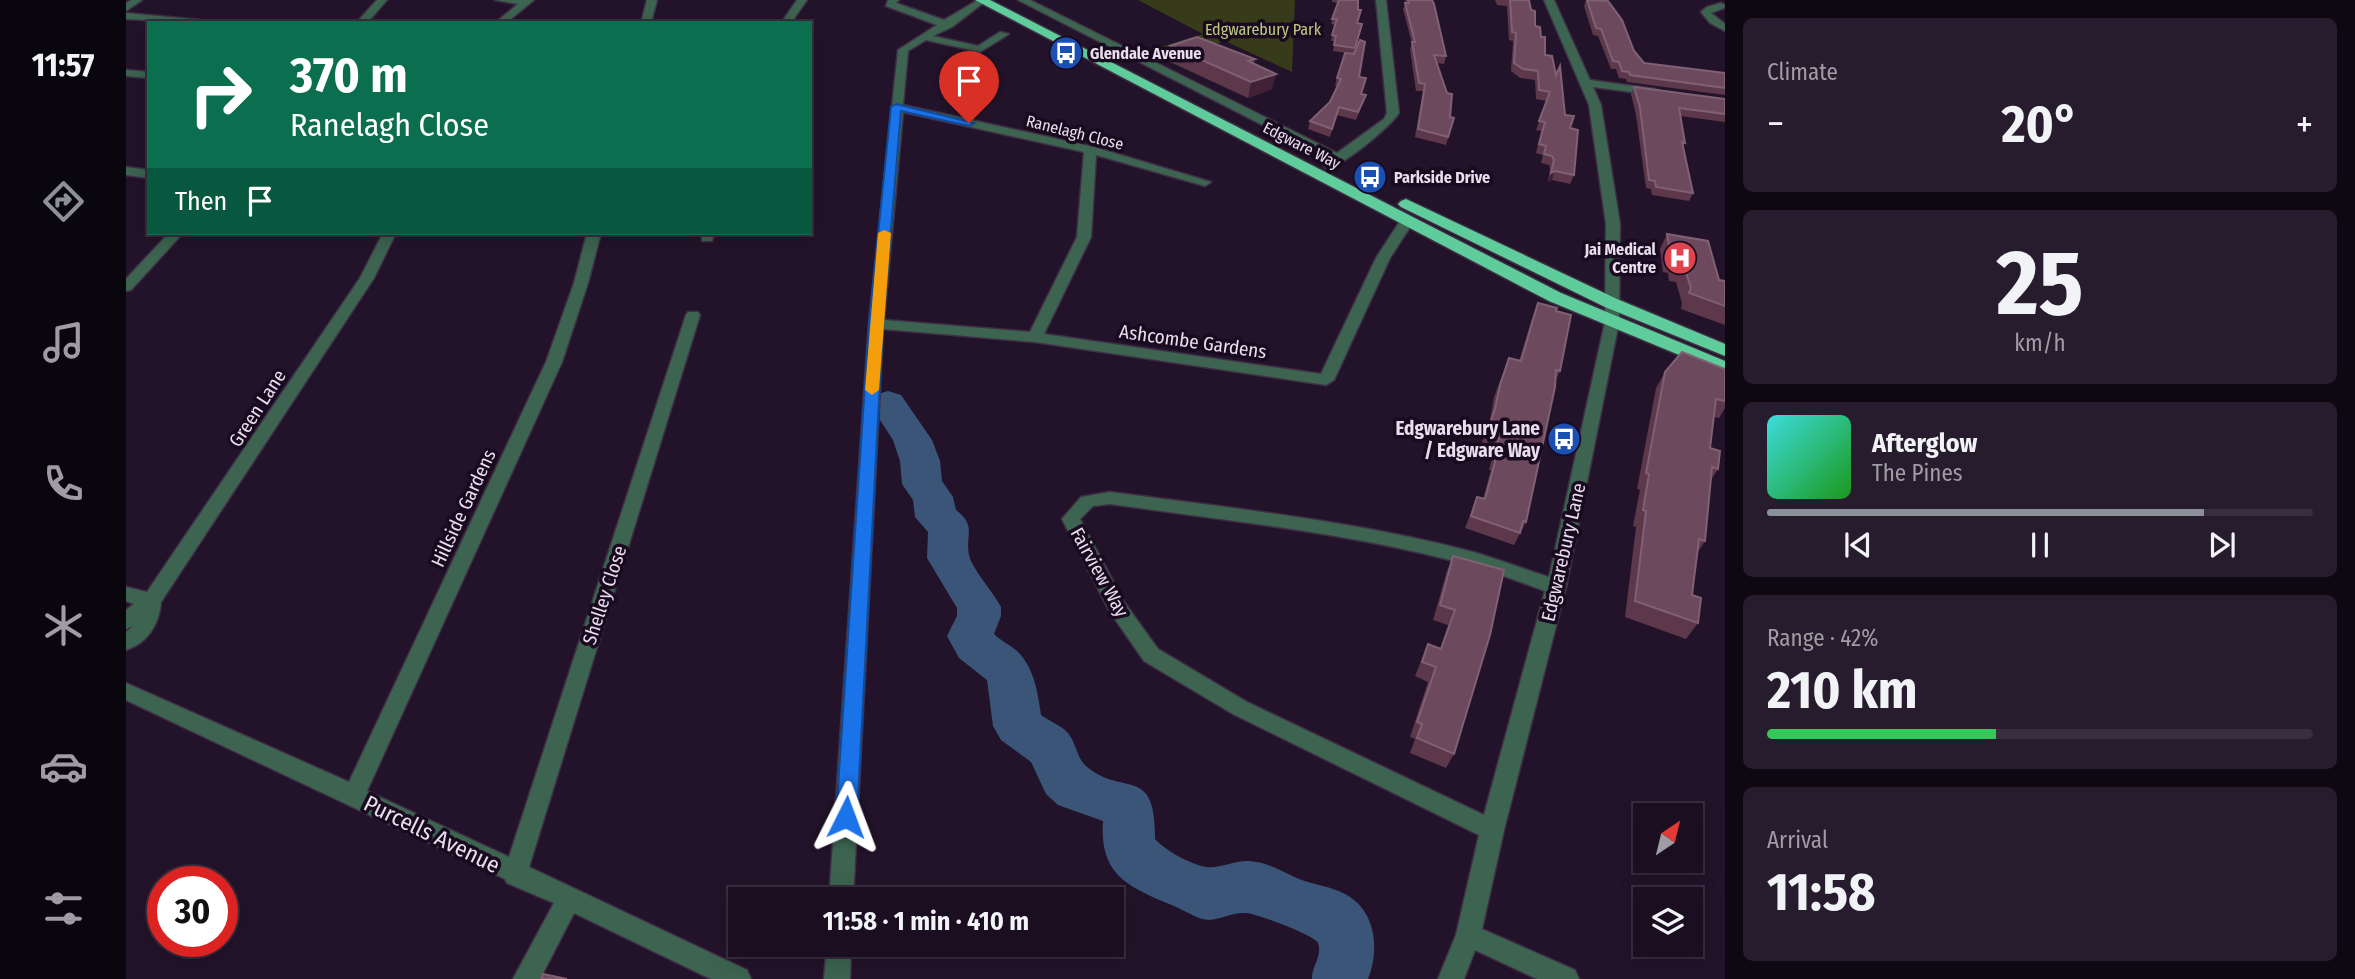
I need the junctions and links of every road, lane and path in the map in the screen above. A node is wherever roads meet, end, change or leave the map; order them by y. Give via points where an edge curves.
1 (137, 0) edge
2 (382, 0) edge
3 (500, 0) edge
4 (652, 0) edge
5 (802, 0) edge
6 (894, 0) edge
7 (982, 0) edge
8 (1008, 0) edge
9 (1023, 0) edge
10 (1381, 0) edge
11 (1549, 0) edge
12 (528, 1) edge
13 (1719, 5) edge
14 (126, 8) edge
15 (126, 16) edge
16 (180, 21) edge
17 (363, 21) edge
18 (503, 21) edge
19 (647, 21) edge
20 (787, 21) edge
21 (948, 24) junction
22 (1725, 28) edge
23 (1004, 34) dead end
24 (926, 37) junction
25 (980, 49) junction
26 (968, 58) dead end
27 (126, 73) edge
28 (147, 75) edge
29 (1585, 83) junction
30 (1661, 93) edge
31 (896, 107) junction
32 (1090, 150) junction
33 (1334, 162) junction
34 (126, 170) edge
35 (147, 174) edge
36 (1205, 182) dead end
37 (1407, 221) junction
38 (174, 235) edge
39 (388, 235) edge
40 (593, 235) edge
41 (126, 287) edge
42 (1611, 303) junction
43 (693, 315) dead end
44 (1612, 322) junction
45 (876, 324) junction
46 (1035, 337) junction
47 (1725, 351) edge
48 (1725, 368) edge
49 (1556, 587) junction
50 (126, 594) edge
51 (151, 601) junction
52 (126, 621) edge
53 (126, 642) edge
54 (126, 691) edge
55 (354, 795) junction
56 (1492, 830) junction
57 (515, 875) junction
58 (842, 887) edge
59 (569, 898) junction
60 (1468, 935) junction
61 (838, 957) edge
62 (526, 979) edge
63 (738, 979) edge
64 (837, 979) edge
65 (1451, 979) edge
66 (1566, 979) edge

1 - 14 street
2 - 17 street
3 - 12 street
4 - 19 street
5 - 20 street
6 - 21 street via 889,4
7 - 21 street
7 - 37 highway, Edgware Way
8 - 33 highway, Edgware Way
9 - 33 street, Edgware Way via 1175,75
10 - 33 street via 1393,113
11 - 29 street, Edgwarebury Lane
12 - 18 street
13 - 22 street via 1706,12
15 - 16 street
21 - 24 street
23 - 25 street
24 - 25 street
24 - 31 street via 903,50
25 - 26 street
27 - 28 street
29 - 30 street
29 - 42 street, Edgwarebury Lane via 1595,105 1613,224
31 - 32 street, Ranelagh Close
31 - 45 street
32 - 36 street, Ranelagh Close
32 - 46 street via 1084,237
33 - 42 highway, Edgware Way via 1511,257
34 - 35 street
37 - 44 highway, Edgware Way
37 - 46 street, Ashcombe Gardens via 1383,258 1326,380
38 - 41 street
39 - 51 street, Green Lane via 367,278
40 - 55 street, Hillside Gardens via 554,362
42 - 44 street, Edgwarebury Lane
42 - 47 highway, Edgware Way
43 - 57 street, Shelley Close
44 - 48 highway, Edgware Way
44 - 49 street, Edgwarebury Lane
45 - 46 street, Ashcombe Gardens
45 - 58 street
49 - 56 street, Edgwarebury Lane
49 - 56 street, Fairview Way via 1474,559 1301,524 1110,498 1090,498 1071,519 1116,607 1151,655 1240,708
50 - 51 street
51 - 52 street
51 - 53 street via 150,620
54 - 55 street, Purcells Avenue
55 - 57 street, Purcells Avenue
56 - 60 street, Edgwarebury Lane
57 - 59 street, Purcells Avenue
59 - 62 street
59 - 63 street, Purcells Avenue
60 - 65 street, Edgwarebury Lane
60 - 66 street
61 - 64 street

